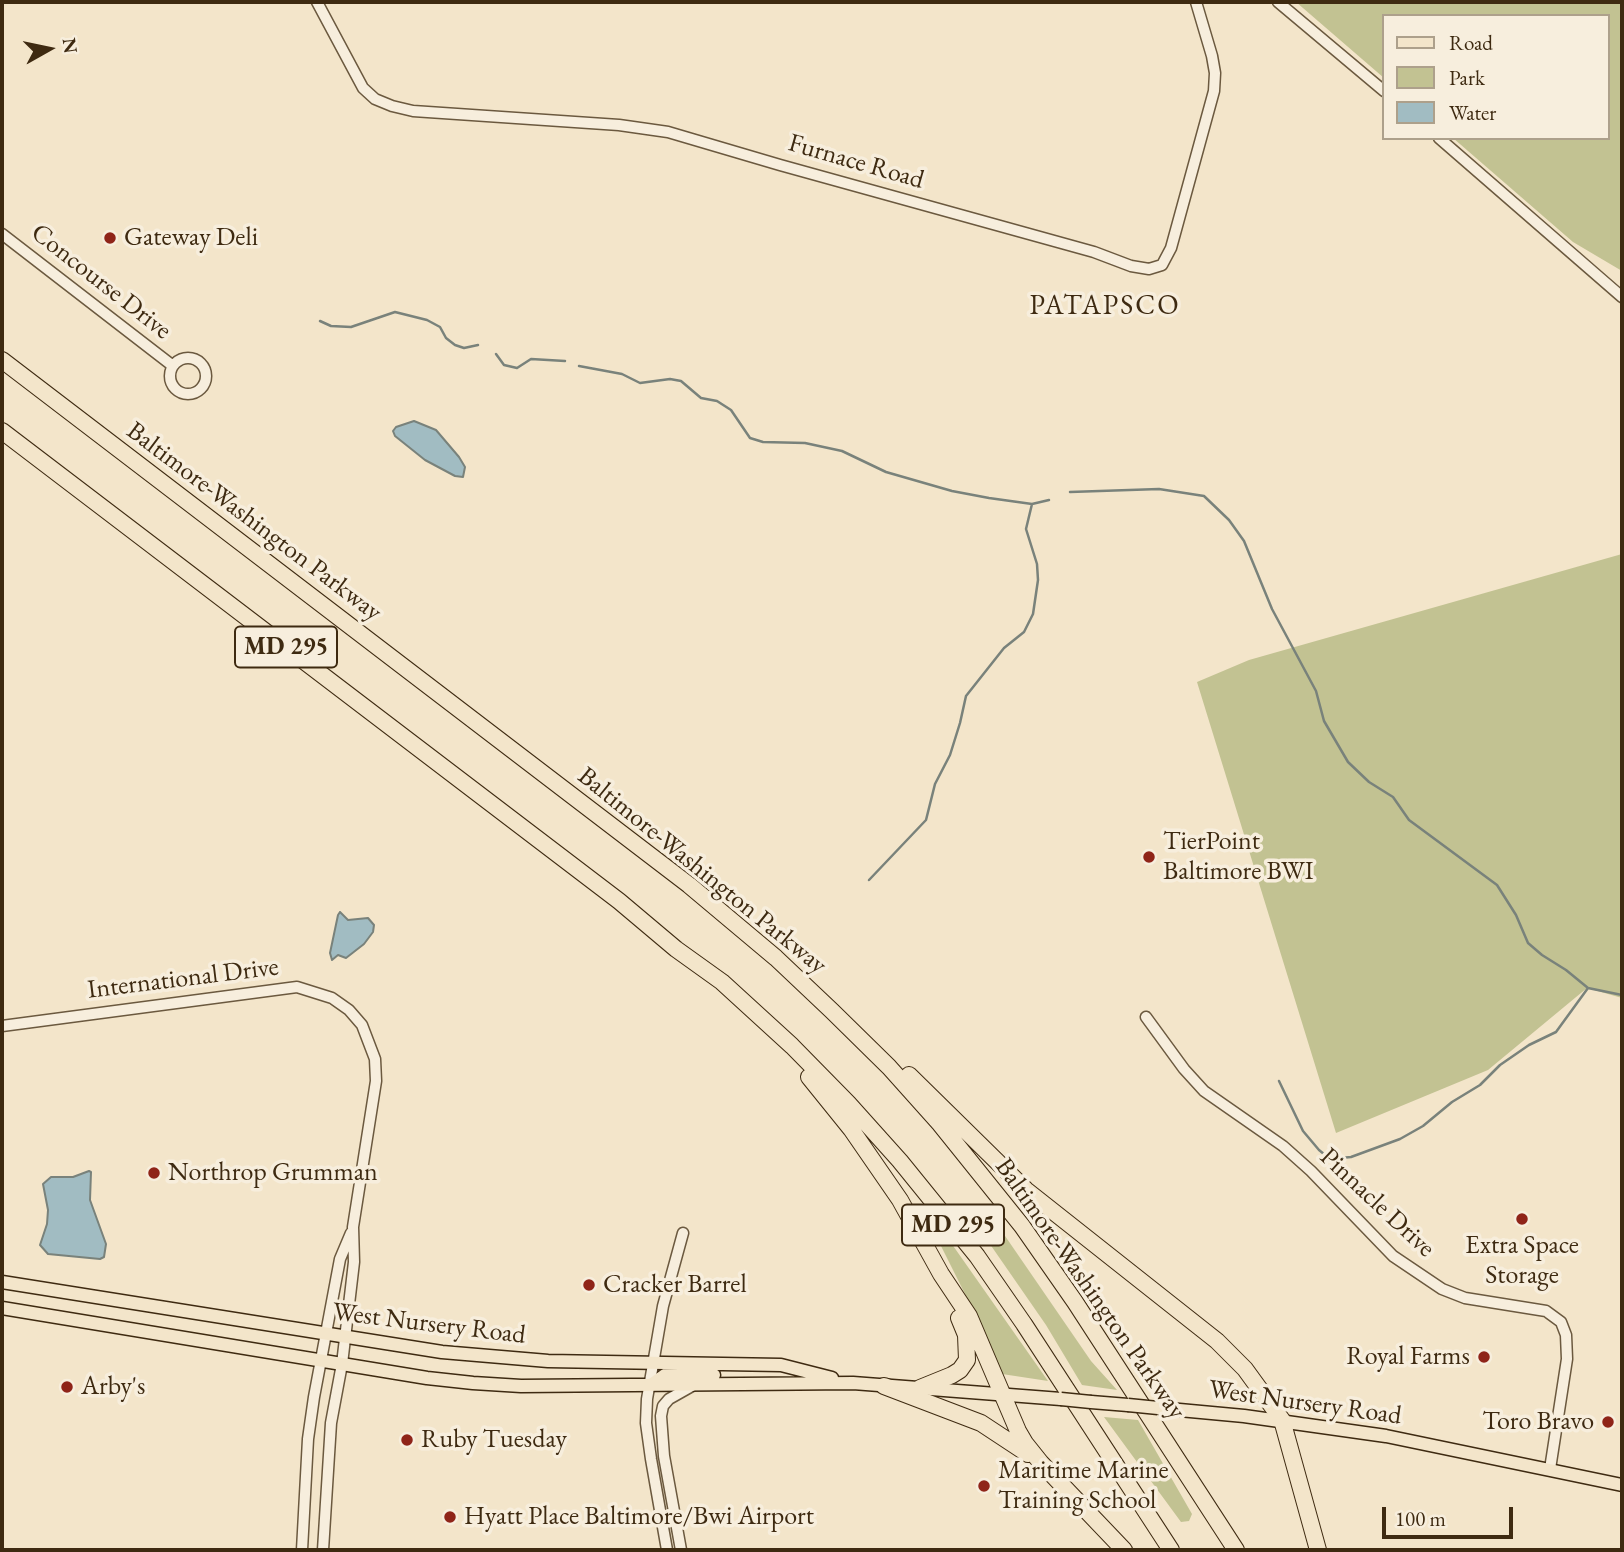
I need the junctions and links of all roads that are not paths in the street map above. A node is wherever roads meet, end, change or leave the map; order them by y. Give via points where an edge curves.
1 (317, 2) edge
2 (1196, 2) edge
3 (1278, 2) edge
4 (1382, 89) edge
5 (1441, 140) edge
6 (2, 234) edge
7 (1622, 297) edge
8 (2, 358) edge
9 (173, 366) dead end
10 (2, 369) edge
11 (2, 431) edge
12 (164, 484) junction
13 (676, 949) junction
14 (776, 958) junction
15 (1146, 1017) dead end
16 (2, 1026) edge
17 (353, 1227) junction
18 (683, 1233) dead end
19 (941, 1274) junction
20 (2, 1282) edge
21 (2, 1308) edge
22 (325, 1334) junction
23 (345, 1338) junction
24 (321, 1360) junction
25 (654, 1362) junction
26 (342, 1364) junction
27 (781, 1365) junction
28 (853, 1383) junction
29 (697, 1384) junction
30 (650, 1385) junction
31 (884, 1385) junction
32 (920, 1388) junction
33 (1002, 1395) junction
34 (1282, 1420) junction
35 (1041, 1463) junction
36 (1550, 1469) junction
37 (1622, 1485) edge
38 (302, 1550) edge
39 (323, 1550) edge
40 (667, 1550) edge
41 (681, 1550) edge
42 (1124, 1550) edge
43 (1171, 1550) edge
44 (1236, 1550) edge
45 (1318, 1550) edge

1 - 2 street, Furnace Road via 363,88 392,106 668,132 1149,269 1162,265 1171,248 1214,91 1212,56
3 - 4 street
5 - 7 street
6 - 9 street, Concourse Drive
8 - 12 highway, Baltimore-Washington Parkway / MD 295
10 - 12 highway via 124,463
11 - 13 highway, MD 295 via 570,863
12 - 14 highway, Baltimore-Washington Parkway / MD 295 via 689,885
13 - 19 highway via 815,1083 900,1200
13 - 43 highway, MD 295 via 722,982 792,1046 932,1199 1024,1324
14 - 34 highway via 837,1005 1026,1190 1235,1357
14 - 44 highway, Baltimore-Washington Parkway / MD 295 via 889,1067 1022,1226
15 - 36 street, Pinnacle Drive via 1204,1091 1283,1146 1393,1256 1442,1289 1465,1298 1546,1311 1561,1322 1567,1359
16 - 17 street, International Drive via 297,987 332,998 362,1025 375,1059 376,1081
17 - 22 street, International Drive via 340,1259
17 - 23 street, International Drive via 354,1262
18 - 25 street
19 - 32 highway via 966,1335 967,1360 952,1375
19 - 33 highway via 969,1317
20 - 22 main road, West Nursery Road
21 - 24 main road, West Nursery Road
22 - 23 main road, West Nursery Road
22 - 24 street, International Drive
23 - 25 main road, West Nursery Road via 488,1357
23 - 26 street, International Drive
24 - 26 main road, West Nursery Road
24 - 38 street, International Drive via 308,1439
25 - 27 main road, West Nursery Road
25 - 30 street
26 - 30 main road, West Nursery Road via 473,1383
26 - 39 street, International Drive via 331,1423
27 - 28 main road, West Nursery Road
27 - 30 main road via 763,1376 665,1375
28 - 29 main road, West Nursery Road
28 - 31 main road, West Nursery Road
29 - 30 main road, West Nursery Road
29 - 41 street via 669,1399 661,1416
30 - 40 street via 646,1423
31 - 32 main road, West Nursery Road
31 - 35 highway via 981,1423
32 - 33 main road, West Nursery Road
33 - 34 main road, West Nursery Road, bridge
33 - 35 highway via 1018,1431
34 - 36 main road, West Nursery Road
34 - 45 highway
35 - 42 highway
36 - 37 main road, West Nursery Road

